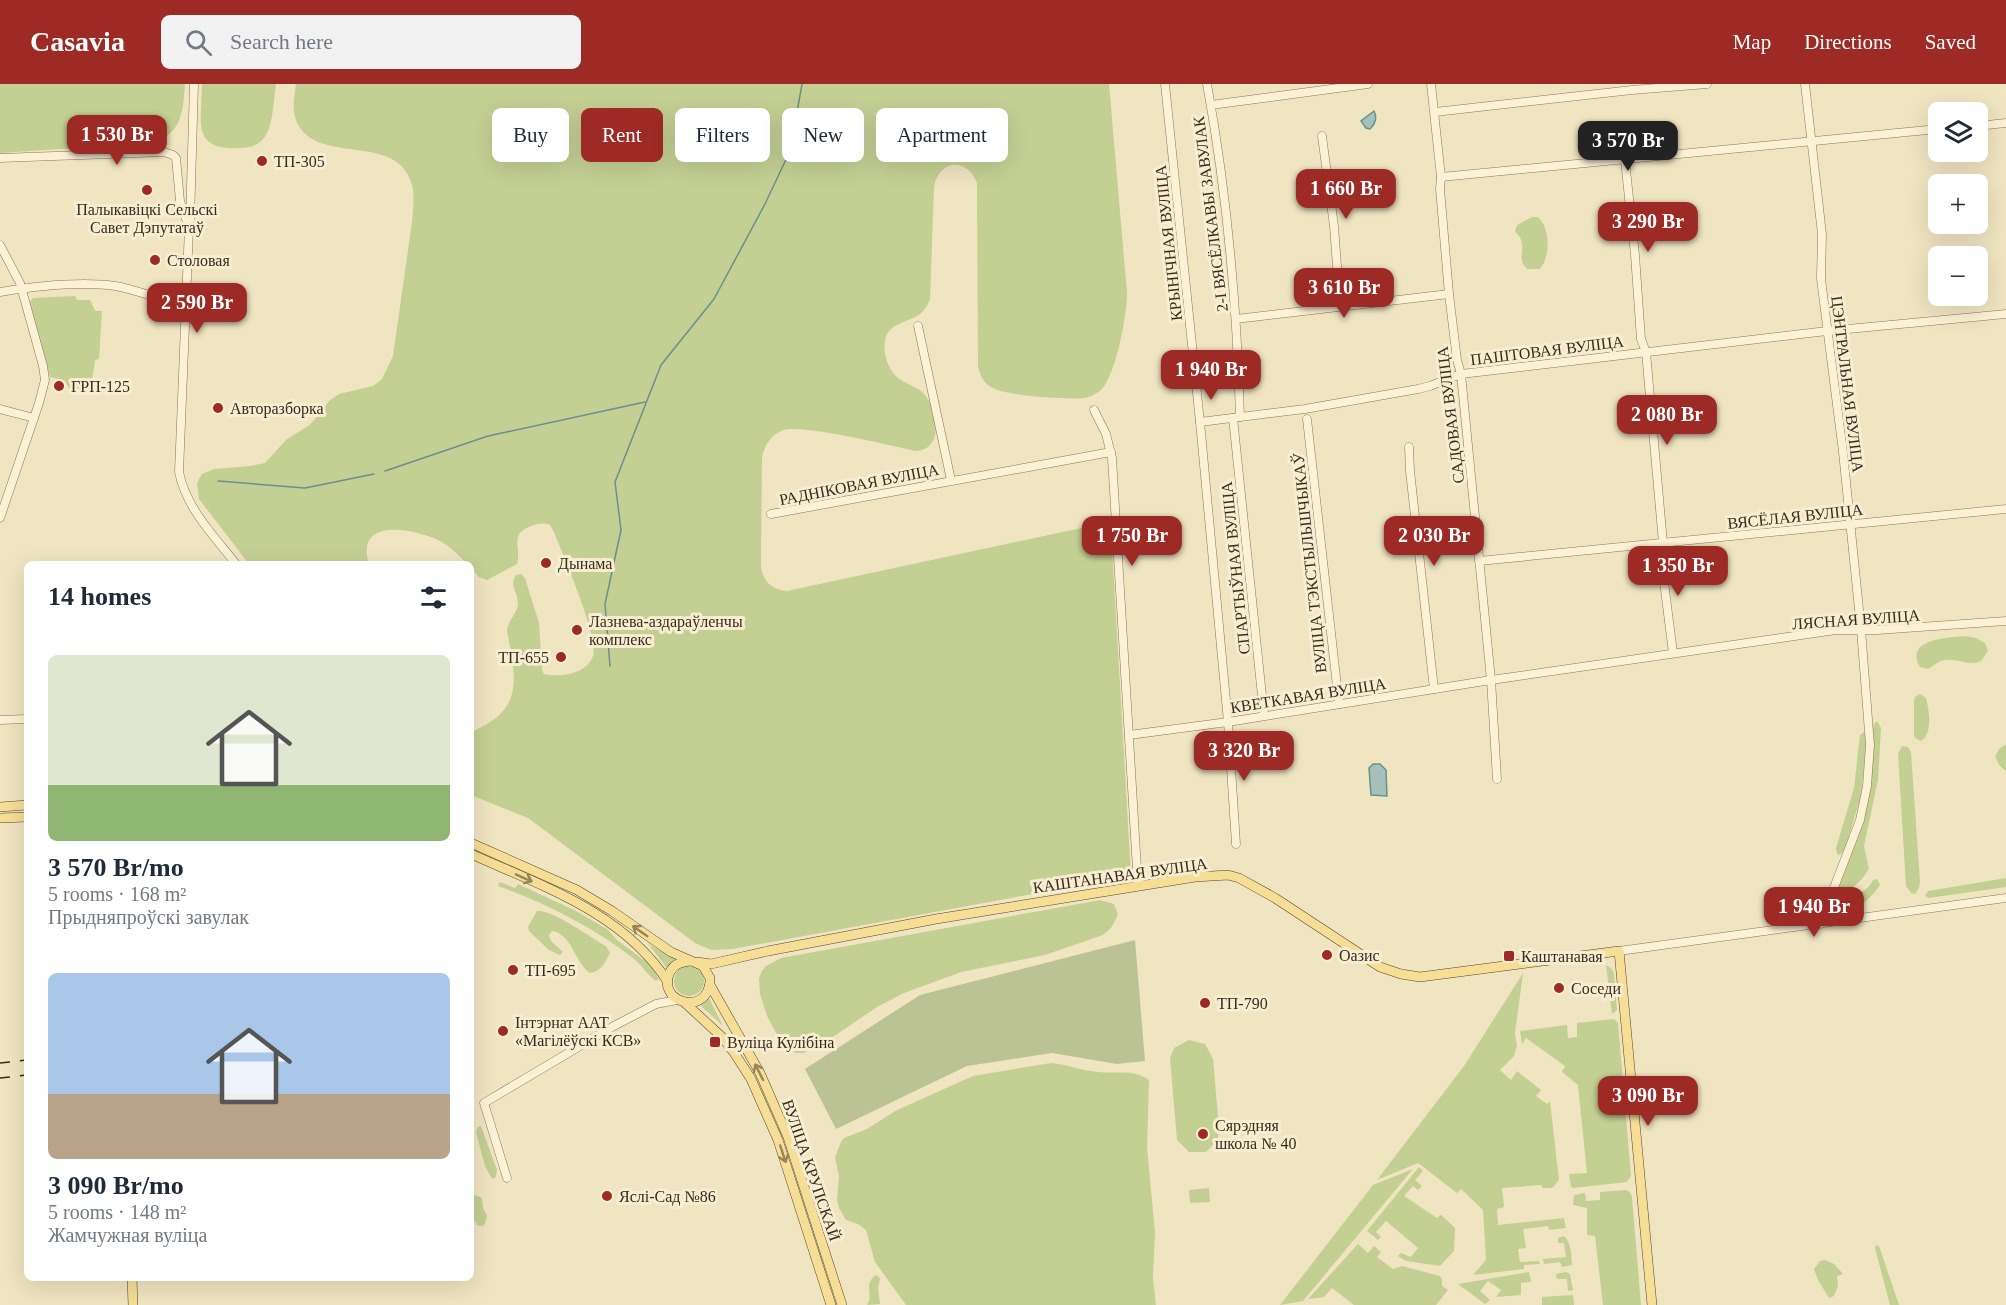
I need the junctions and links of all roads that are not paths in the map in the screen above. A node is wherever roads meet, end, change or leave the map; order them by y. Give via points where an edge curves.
1 (194, 84) edge
2 (1165, 84) edge
3 (1208, 84) edge
4 (1431, 84) edge
5 (1707, 84) edge
6 (1804, 84) edge
7 (1364, 85) edge
8 (1211, 105) junction
9 (1435, 112) junction
10 (2006, 123) edge
11 (1988, 125) edge
12 (1928, 130) edge
13 (1322, 136) dead end
14 (1812, 141) junction
15 (0, 158) edge
16 (1625, 160) junction
17 (1441, 177) junction
18 (189, 228) junction
19 (0, 245) edge
20 (22, 289) junction
21 (0, 292) edge
22 (1449, 294) junction
23 (186, 305) junction
24 (1340, 306) junction
25 (2006, 314) edge
26 (1236, 319) junction
27 (918, 326) dead end
28 (1827, 331) junction
29 (1646, 352) junction
30 (1461, 374) junction
31 (0, 409) edge
32 (1094, 410) dead end
33 (34, 418) junction
34 (1236, 418) junction
35 (1307, 419) dead end
36 (1200, 422) junction
37 (1409, 447) dead end
38 (1111, 452) junction
39 (951, 480) junction
40 (2006, 509) edge
41 (771, 514) dead end
42 (0, 518) edge
43 (1851, 524) junction
44 (1663, 543) junction
45 (234, 561) edge
46 (1479, 561) junction
47 (2006, 621) edge
48 (1861, 629) junction
49 (1673, 653) junction
50 (1491, 680) junction
51 (1434, 689) junction
52 (1339, 704) junction
53 (1264, 715) junction
54 (24, 719) edge
55 (0, 720) edge
56 (1228, 722) junction
57 (1129, 735) junction
58 (1497, 779) dead end
59 (24, 805) edge
60 (0, 807) edge
61 (24, 817) edge
62 (0, 818) edge
63 (474, 844) edge
64 (1236, 844) dead end
65 (474, 855) edge
66 (1138, 886) junction
67 (2006, 898) edge
68 (1820, 924) junction
69 (1619, 951) junction
70 (694, 962) junction
71 (711, 964) junction
72 (710, 982) junction
73 (668, 985) junction
74 (681, 1001) junction
75 (656, 1004) junction
76 (507, 1178) dead end
77 (132, 1281) edge
78 (133, 1305) edge
79 (831, 1305) edge
80 (842, 1305) edge
81 (1652, 1305) edge

1 - 18 street
2 - 36 street, КРЫНІЧНАЯ ВУЛІЦА
3 - 8 street
4 - 9 street, САДОВАЯ ВУЛІЦА
5 - 9 street
6 - 14 street, ЦЭНТРАЛЬНАЯ ВУЛІЦА
7 - 8 street
8 - 26 street, 2-І ВЯСЁЛКАВЫ ЗАВУЛАК
9 - 17 street, САДОВАЯ ВУЛІЦА
10 - 11 street
12 - 14 street
13 - 24 street
14 - 16 street
14 - 28 street, ЦЭНТРАЛЬНАЯ ВУЛІЦА
15 - 18 street via 173,154 178,162 179,192
16 - 17 street
16 - 29 street via 1640,331
17 - 22 street, САДОВАЯ ВУЛІЦА
18 - 23 street
19 - 20 street
20 - 21 street
20 - 23 street via 118,286
20 - 33 street via 45,373
22 - 24 street
22 - 30 street, САДОВАЯ ВУЛІЦА
23 - 45 street via 179,472 199,517
24 - 26 street
25 - 28 street, ПАШТОВАЯ ВУЛІЦА
26 - 34 street
27 - 39 street, РАДНІКОВАЯ ВУЛІЦА
28 - 29 street, ПАШТОВАЯ ВУЛІЦА
28 - 43 street, ЦЭНТРАЛЬНАЯ ВУЛІЦА
29 - 30 street, ПАШТОВАЯ ВУЛІЦА
29 - 44 street, ПАШТОВАЯ ВУЛІЦА
30 - 34 street, ПАШТОВАЯ ВУЛІЦА via 1424,388
30 - 46 street, САДОВАЯ ВУЛІЦА
31 - 33 street
32 - 38 street
33 - 42 street
34 - 36 street, ПАШТОВАЯ ВУЛІЦА
34 - 53 street, СПАРТЫЎНАЯ ВУЛІЦА
35 - 52 street, ВУЛІЦА ТЭКСТЫЛЬШЧЫКАЎ
36 - 56 street, КРЫНІЧНАЯ ВУЛІЦА
37 - 51 street
38 - 39 street, РАДНІКОВАЯ ВУЛІЦА
38 - 57 street
39 - 41 street, РАДНІКОВАЯ ВУЛІЦА
40 - 43 street, ВЯСЁЛАЯ ВУЛІЦА
43 - 44 street, ВЯСЁЛАЯ ВУЛІЦА
43 - 48 street, ЦЭНТРАЛЬНАЯ ВУЛІЦА
44 - 46 street, ВЯСЁЛАЯ ВУЛІЦА
44 - 49 street
46 - 50 street, САДОВАЯ ВУЛІЦА
47 - 48 street, ЛЯСНАЯ ВУЛІЦА
48 - 49 street, ЛЯСНАЯ ВУЛІЦА
48 - 68 street, ЦЭНТРАЛЬНАЯ ВУЛІЦА via 1870,745 1867,786 1860,820
49 - 50 street, ЛЯСНАЯ ВУЛІЦА
50 - 51 street, КВЕТКАВАЯ ВУЛІЦА
50 - 58 street, САДОВАЯ ВУЛІЦА
51 - 52 street, КВЕТКАВАЯ ВУЛІЦА
52 - 53 street, КВЕТКАВАЯ ВУЛІЦА
53 - 56 street, КВЕТКАВАЯ ВУЛІЦА
54 - 55 street
56 - 57 street, КВЕТКАВАЯ ВУЛІЦА
56 - 64 street, КРЫНІЧНАЯ ВУЛІЦА
57 - 66 street
59 - 60 main road
61 - 62 main road
70 -> 63 main road via 670,952 577,890
65 -> 73 main road via 602,916 644,950
66 - 69 main road, КАШТАНАВАЯ ВУЛІЦА via 1195,877 1239,878 1380,967 1420,977
66 - 71 main road, КАШТАНАВАЯ ВУЛІЦА via 936,919
67 - 68 street
68 - 69 street
69 - 81 main road
70 - 71 main road
70 - 72 main road via 707,971
70 - 73 main road via 677,964 669,975
71 - 72 main road
72 - 74 main road via 707,992 697,1001
80 -> 72 main road, ВУЛІЦА КРУПСКАЙ via 788,1137 760,1073
73 - 74 main road
73 - 75 street
74 - 75 street
74 -> 79 main road, ВУЛІЦА КРУПСКАЙ via 722,1037 751,1079 778,1140
75 - 76 street via 484,1103
77 - 78 main road

